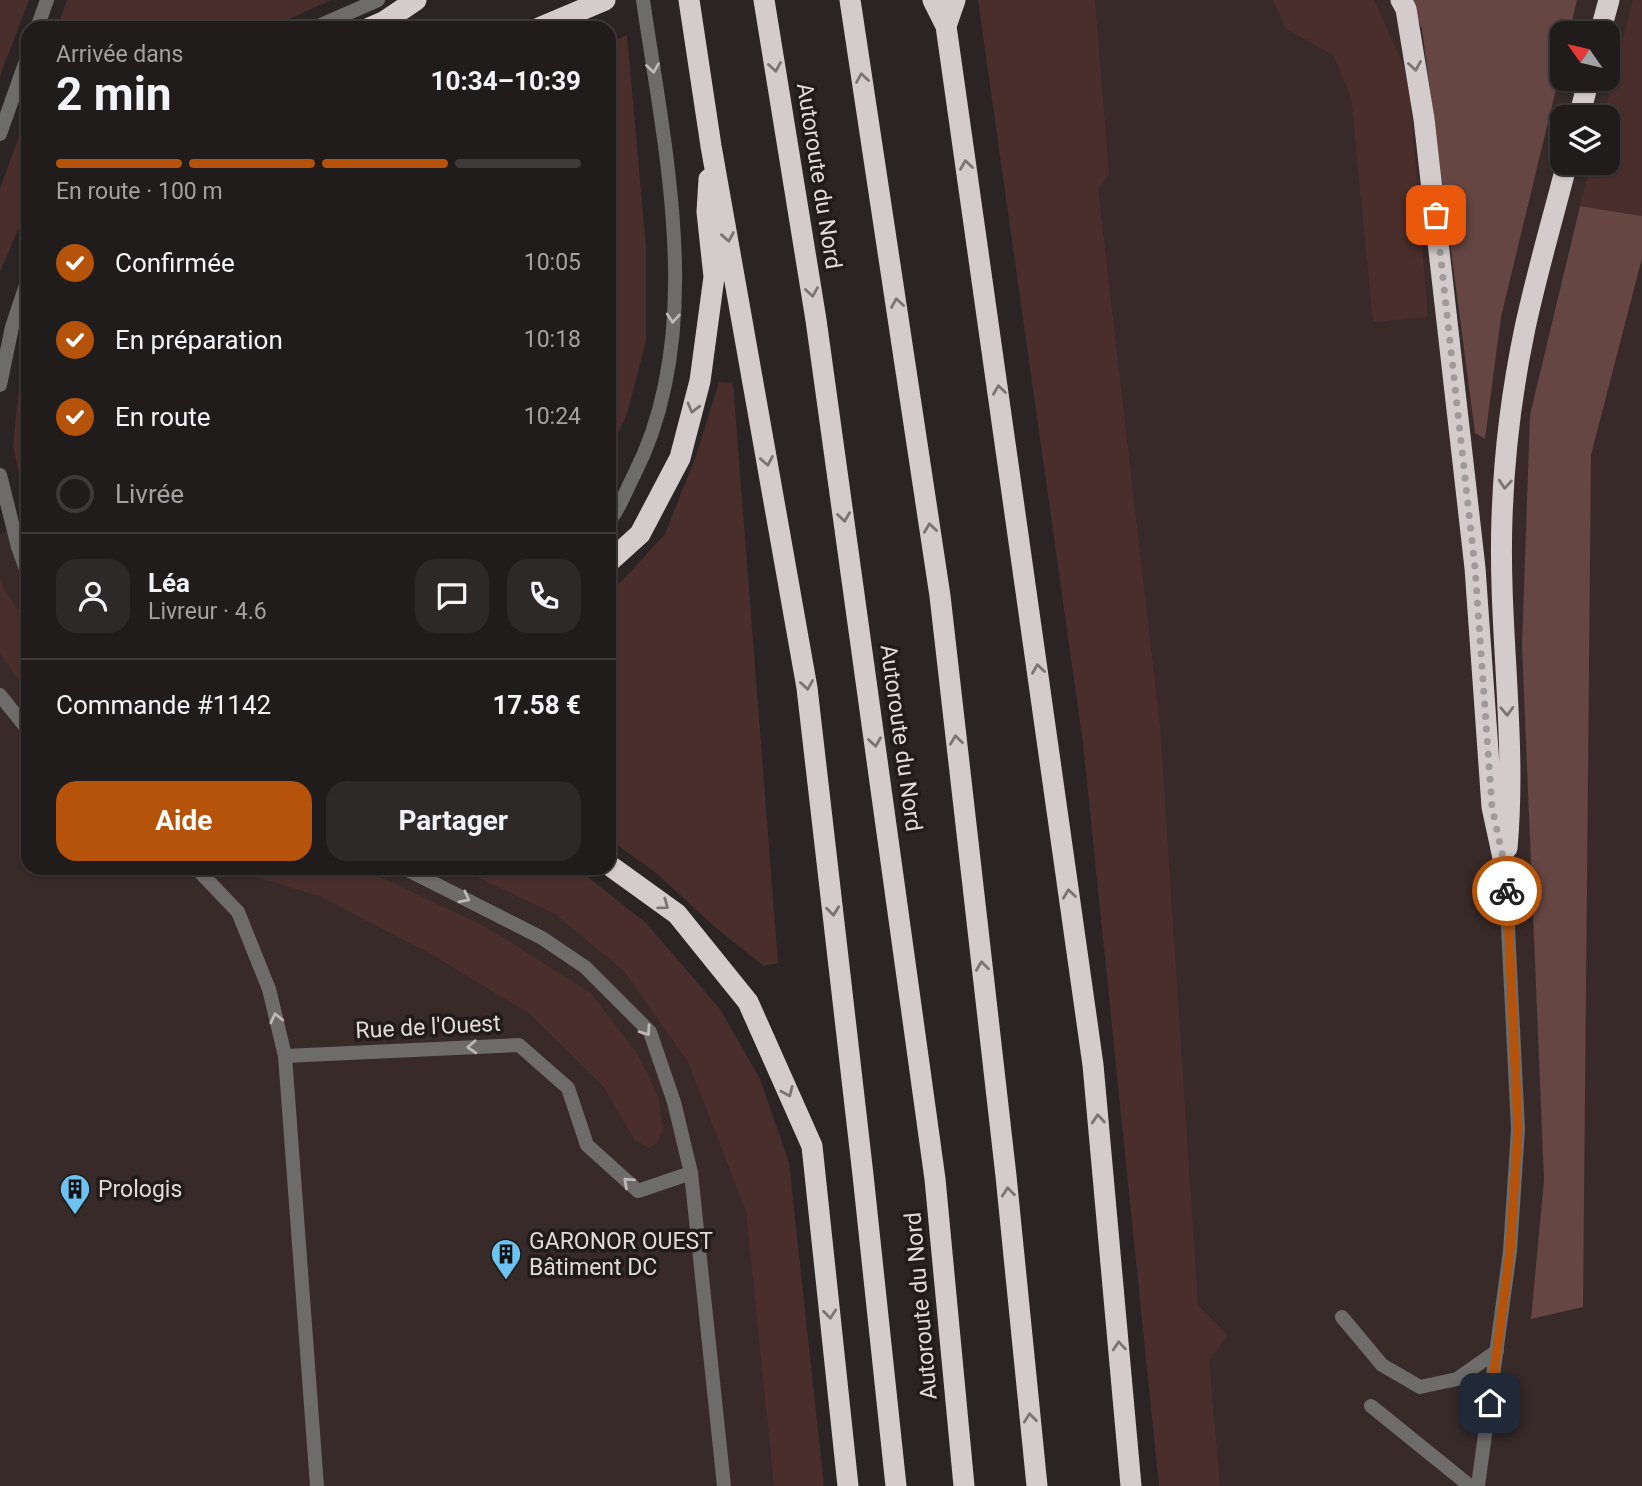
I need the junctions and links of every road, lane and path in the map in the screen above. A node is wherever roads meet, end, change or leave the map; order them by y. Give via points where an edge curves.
1 (47, 0) edge
2 (377, 0) edge
3 (416, 0) edge
4 (643, 0) edge
5 (689, 0) edge
6 (764, 0) edge
7 (850, 0) edge
8 (933, 0) edge
9 (955, 0) edge
10 (1401, 0) edge
11 (1609, 0) edge
12 (602, 1) edge
13 (40, 21) edge
14 (330, 21) edge
15 (385, 21) edge
16 (555, 21) edge
17 (1603, 21) edge
18 (946, 26) junction
19 (21, 75) edge
20 (0, 134) edge
21 (711, 146) junction
22 (1564, 175) edge
23 (21, 300) edge
24 (0, 385) edge
25 (0, 475) edge
26 (616, 509) edge
27 (21, 555) edge
28 (616, 556) edge
29 (0, 695) edge
30 (21, 721) edge
31 (1505, 867) junction
32 (616, 870) edge
33 (203, 875) edge
34 (418, 875) edge
35 (285, 1056) junction
36 (691, 1173) junction
37 (1342, 1317) dead end
38 (1497, 1351) junction
39 (1371, 1406) dead end
40 (1126, 1414) junction
41 (317, 1486) edge
42 (724, 1486) edge
43 (848, 1486) edge
44 (896, 1486) edge
45 (964, 1486) edge
46 (1037, 1486) edge
47 (1123, 1486) edge
48 (1131, 1486) edge
49 (1470, 1486) edge
50 (1478, 1486) edge

1 - 13 street
2 - 14 street
3 - 15 highway
4 -> 26 street via 671,196 676,275 667,374 650,444
5 - 21 highway
6 -> 45 highway, Autoroute du Nord via 816,320 935,1179
46 -> 7 highway via 940,596
8 - 18 highway
9 - 18 highway
10 -> 31 highway via 1424,120 1439,239 1475,568 1492,807
11 - 17 highway
12 - 16 highway
40 -> 18 highway via 1093,1065
19 - 20 street
21 -> 28 highway via 707,212 714,276 700,382 680,458 640,534
21 -> 44 highway via 807,688
22 -> 31 highway via 1525,327 1510,416 1502,530 1511,807
23 - 24 street
25 - 27 street
29 - 30 street
31 - 38 street via 1518,1129 1510,1251
32 -> 43 highway via 677,914 748,1002 812,1146
35 -> 33 street via 270,989 237,912
34 -> 36 street via 542,938 585,968 650,1032 674,1102
36 -> 35 street, Rue de l'Ouest via 638,1191 587,1145 568,1088 519,1045
35 - 41 street
36 - 42 street
37 - 38 street via 1382,1365 1420,1387 1457,1379
38 - 50 street
39 - 49 street
40 - 47 highway
40 - 48 highway

